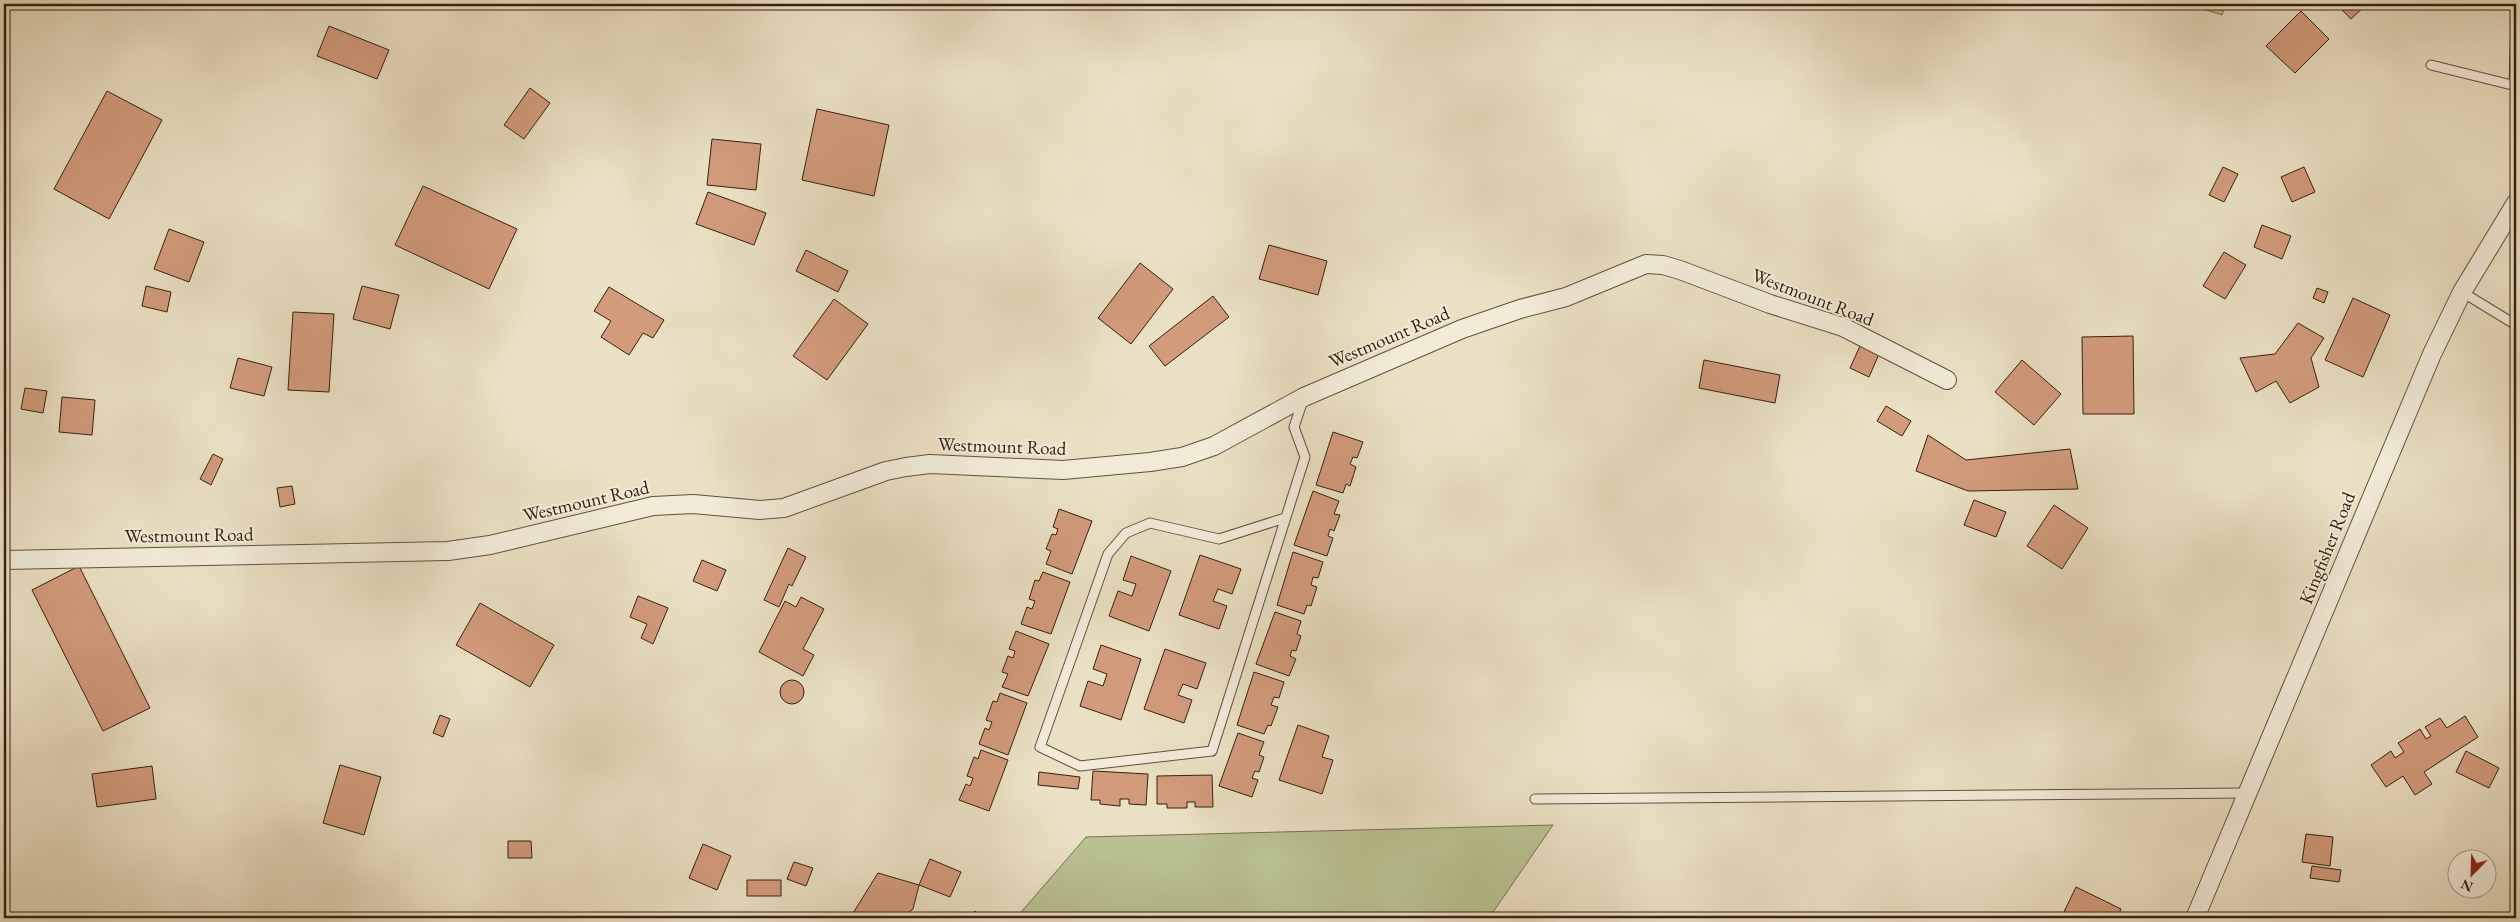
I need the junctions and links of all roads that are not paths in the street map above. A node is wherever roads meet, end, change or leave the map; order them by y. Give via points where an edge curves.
1 (2516, 19) edge
2 (2432, 65) dead end
3 (2515, 85) edge
4 (2516, 203) edge
5 (2462, 292) junction
6 (2516, 325) edge
7 (1947, 380) dead end
8 (1304, 397) junction
9 (1285, 518) junction
10 (4, 560) edge
11 (2248, 793) junction
12 (1535, 799) dead end
13 (2195, 918) edge

1 - 3 lane
2 - 3 lane
4 - 5 street, Kingfisher Road
5 - 6 lane
5 - 11 street, Kingfisher Road via 2404,419
7 - 8 street, Westmount Road via 1843,327 1680,270 1646,264 1566,297 1462,329
8 - 9 lane via 1294,427 1305,457
8 - 10 street, Westmount Road via 1214,446 1174,458 1063,470 930,464 906,467 886,471 784,508 760,510 693,504 653,506 457,550
9 - 9 lane via 1212,750 1080,766 1040,747 1108,554 1126,533 1150,524 1220,539
11 - 12 lane
11 - 13 street, Kingfisher Road

